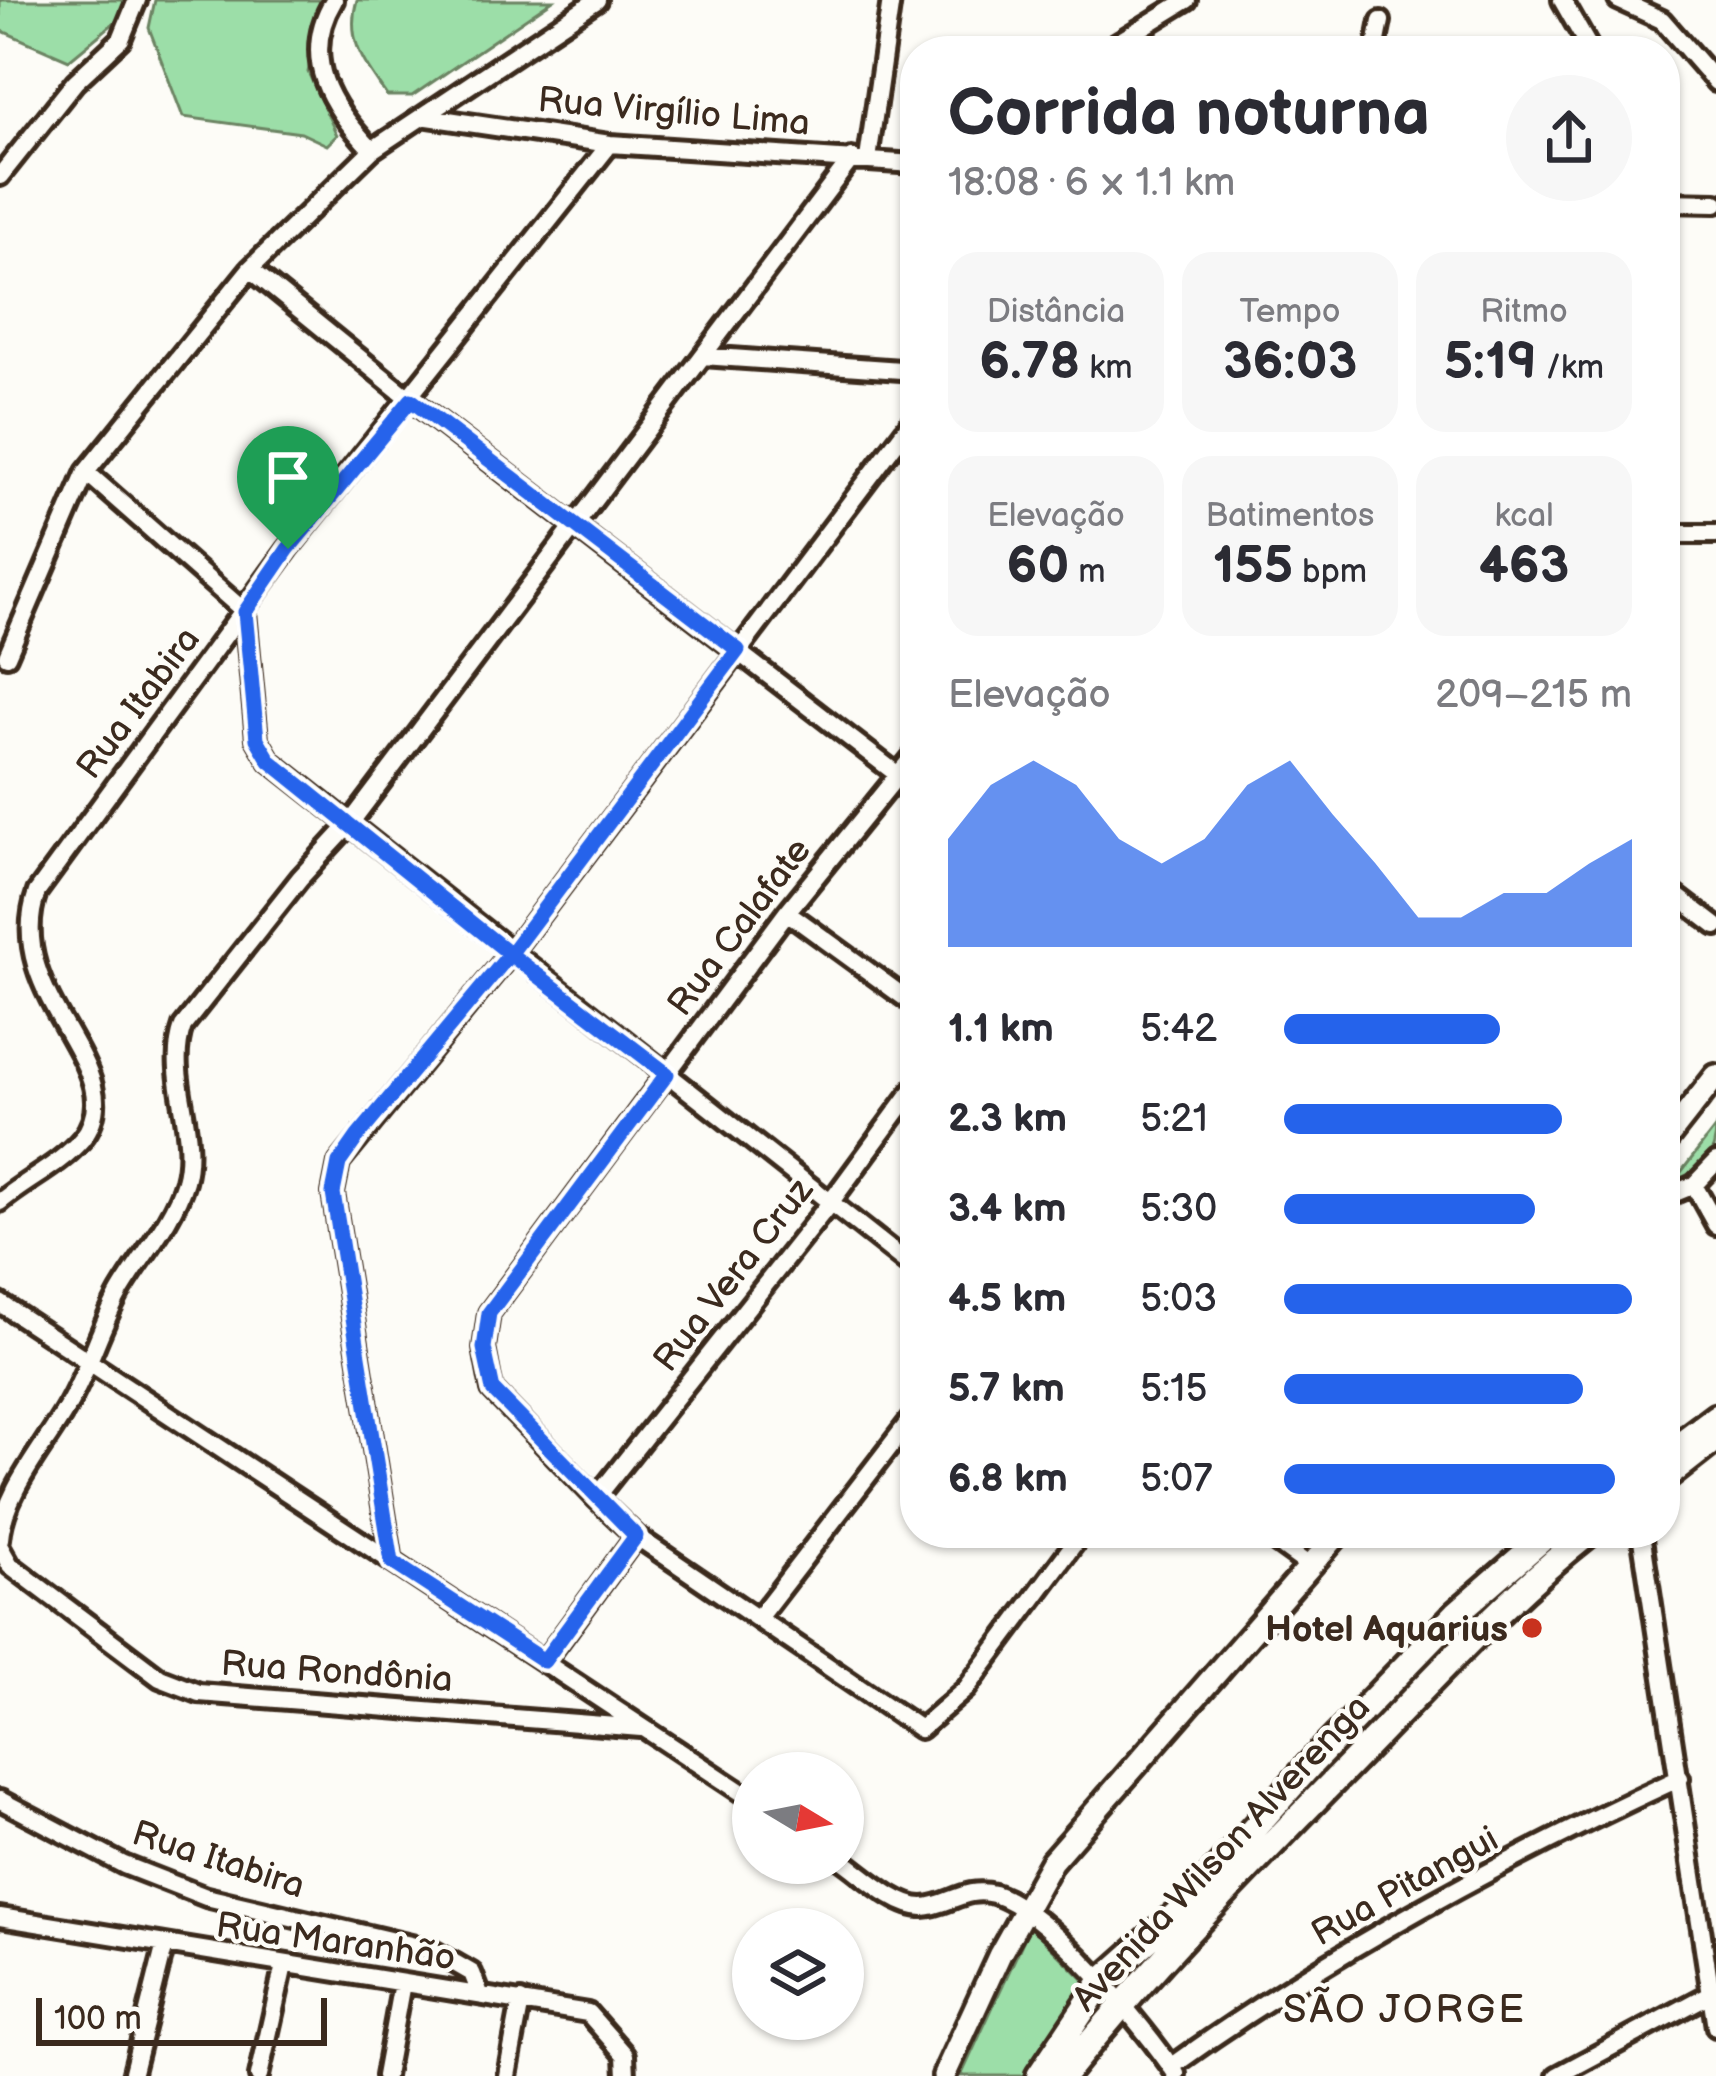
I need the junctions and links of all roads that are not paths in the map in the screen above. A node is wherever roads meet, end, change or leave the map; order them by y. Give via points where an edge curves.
1 (137, 0) edge
2 (334, 0) edge
3 (597, 0) edge
4 (891, 0) edge
5 (1187, 0) edge
6 (1562, 0) edge
7 (1618, 0) edge
8 (1381, 21) dead end
9 (1128, 36) edge
10 (1378, 36) edge
11 (1582, 36) edge
12 (1676, 36) edge
13 (1680, 41) edge
14 (1716, 82) edge
15 (428, 117) junction
16 (610, 145) junction
17 (373, 150) junction
18 (860, 159) junction
19 (900, 163) edge
20 (0, 176) edge
21 (1680, 202) edge
22 (1716, 203) edge
23 (250, 269) junction
24 (703, 356) junction
25 (900, 370) edge
26 (411, 400) junction
27 (900, 437) edge
28 (86, 472) junction
29 (575, 524) junction
30 (1680, 534) edge
31 (1716, 534) edge
32 (245, 612) junction
33 (738, 650) junction
34 (7, 656) dead end
35 (900, 773) edge
36 (898, 776) junction
37 (348, 826) junction
38 (1680, 898) edge
39 (788, 912) junction
40 (1716, 926) edge
41 (510, 954) junction
42 (900, 994) edge
43 (667, 1074) junction
44 (1716, 1076) edge
45 (900, 1107) edge
46 (1680, 1122) edge
47 (1716, 1162) edge
48 (1694, 1185) junction
49 (1680, 1191) edge
50 (0, 1202) edge
51 (830, 1203) junction
52 (1716, 1225) edge
53 (900, 1257) edge
54 (0, 1303) edge
55 (87, 1360) junction
56 (1716, 1417) edge
57 (900, 1433) edge
58 (1716, 1438) edge
59 (1680, 1456) edge
60 (1680, 1461) edge
61 (596, 1498) junction
62 (636, 1536) junction
63 (0, 1543) edge
64 (1071, 1548) edge
65 (1284, 1548) edge
66 (1327, 1548) edge
67 (1532, 1548) edge
68 (1569, 1548) edge
69 (1643, 1548) edge
70 (392, 1562) junction
71 (1310, 1567) junction
72 (758, 1618) junction
73 (544, 1661) junction
74 (648, 1729) junction
75 (1680, 1778) junction
76 (732, 1786) edge
77 (0, 1799) edge
78 (864, 1875) edge
79 (1024, 1912) junction
80 (0, 1917) edge
81 (164, 1948) junction
82 (284, 1965) junction
83 (1103, 1980) junction
84 (402, 1983) junction
85 (1712, 1993) junction
86 (480, 1994) junction
87 (521, 2001) junction
88 (1124, 2002) junction
89 (1716, 2027) edge
90 (1174, 2072) edge
91 (132, 2076) edge
92 (259, 2076) edge
93 (385, 2076) edge
94 (507, 2076) edge
95 (626, 2076) edge
96 (944, 2076) edge
97 (1039, 2076) edge
98 (1063, 2076) edge
99 (1557, 2076) edge

1 - 20 street via 121,40 75,82
2 - 17 street via 318,40 320,74
3 - 15 street
4 - 18 street
5 - 9 street
6 - 11 street
7 - 12 street via 1662,20
8 - 10 street
13 - 14 street
15 - 16 street, Rua Virgílio Lima
15 - 17 street
16 - 18 street, Rua Virgílio Lima
16 - 26 street, Rua Itabira
17 - 23 street
18 - 19 street, Rua Virgílio Lima
18 - 24 street, Rua Rondônia
21 - 22 street
23 - 26 street
23 - 28 street
24 - 25 street
24 - 29 street, Rua Rondônia
26 - 29 street
26 - 32 street, Rua Itabira
27 - 33 street
28 - 32 street
28 - 34 street
29 - 33 street
29 - 37 street, Rua Rondônia
30 - 31 street
32 - 37 street via 257,739 270,761
32 - 50 street, Rua Itabira via 24,917 29,979 94,1086 94,1112 84,1137
33 - 36 street
33 - 41 street
35 - 36 street, Rua Calafate
36 - 39 street, Rua Calafate
37 - 41 street
37 - 55 street, Rua Rondônia via 183,1026 177,1061 184,1182
38 - 40 street
39 - 42 street
39 - 43 street, Rua Calafate
41 - 43 street
41 - 70 street via 358,1136 339,1163 333,1193
43 - 51 street
43 - 61 street, Rua Calafate via 489,1313 484,1348 493,1390
44 - 46 street
45 - 51 street, Rua Vera Cruz
47 - 48 street
48 - 49 street
48 - 52 street
51 - 53 street
51 - 61 street, Rua Vera Cruz
54 - 55 street
55 - 63 street, Rua Rondônia via 6,1511
55 - 70 street
56 - 59 main road
57 - 72 street
58 - 60 main road
61 - 62 street
62 - 72 street
62 - 73 street
63 - 74 street, Rua Rondônia via 10,1565 160,1678 199,1694
64 - 72 street via 966,1689 920,1730
65 - 71 street
66 - 71 street
67 - 83 main road, Avenida Wilson Alverenga via 1457,1613 1184,1908
68 - 88 main road, Avenida Wilson Alverenga via 1524,1584
69 - 75 street
70 - 73 street
71 - 79 street via 1052,1861
73 - 74 street
74 - 76 street
75 - 85 street
75 - 90 street, Rua Pitangui via 1583,1823 1259,2004
77 - 86 street, Rua Itabira via 206,1897 432,1950 472,1973
78 - 79 street via 922,1906 967,1891 990,1893
79 - 83 street
79 - 96 street
80 - 81 street, Rua Maranhão
81 - 82 street, Rua Maranhão
81 - 91 street
82 - 84 street, Rua Maranhão
82 - 92 street
83 - 88 street
83 - 97 main road, Avenida Wilson Alverenga
84 - 86 street, Rua Maranhão
84 - 93 street
85 - 89 street
85 - 99 street
86 - 87 street, Rua Maranhão
87 - 94 street
87 - 95 street, Rua Maranhão via 588,2013 625,2055
88 - 90 street
88 - 98 main road, Avenida Wilson Alverenga

